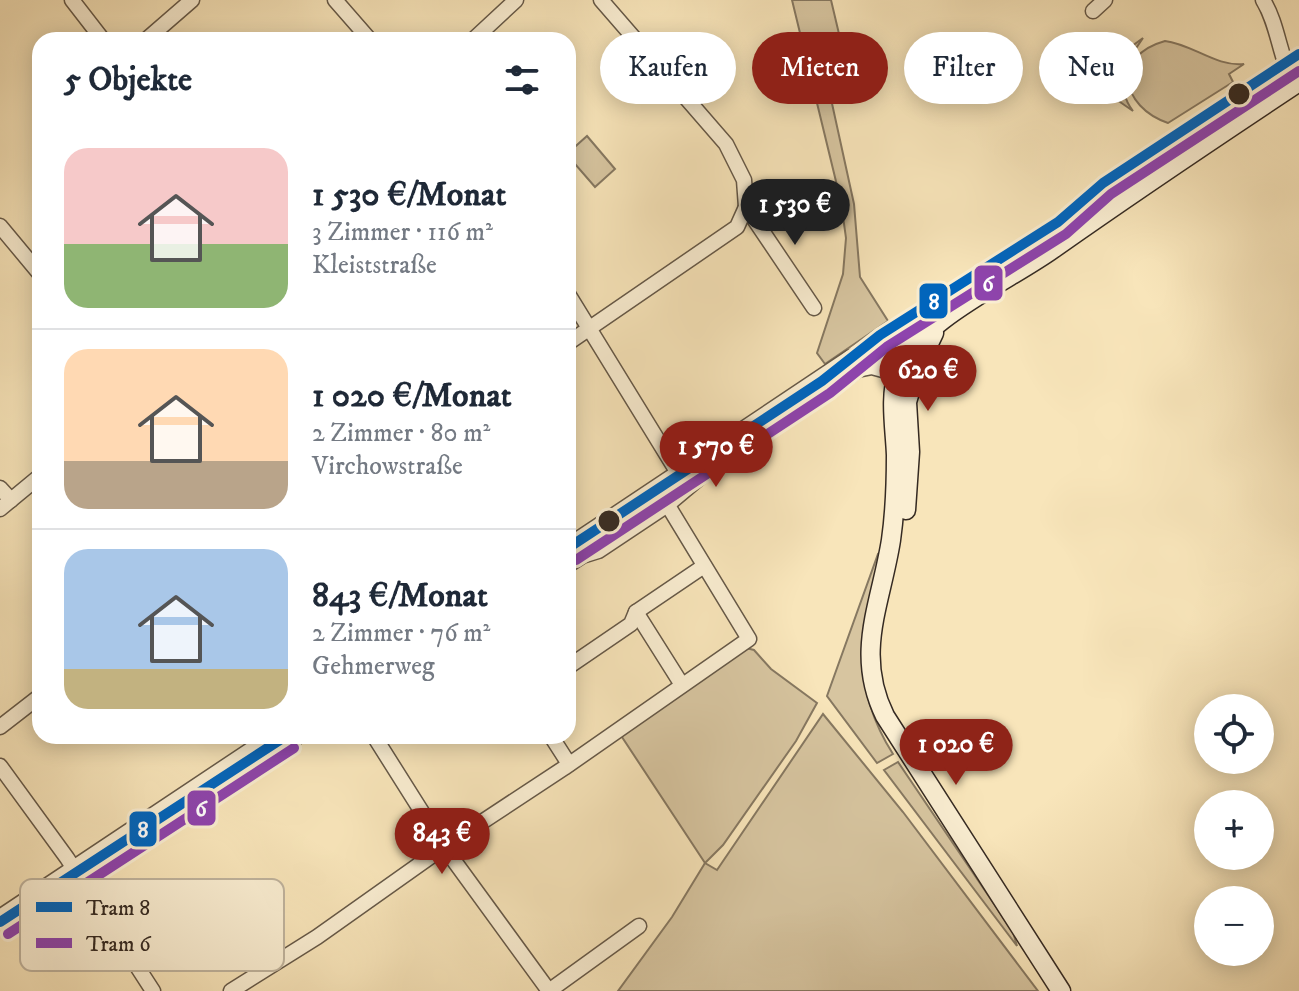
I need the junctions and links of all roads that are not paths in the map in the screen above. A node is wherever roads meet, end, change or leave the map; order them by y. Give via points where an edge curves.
1 (72, 0) edge
2 (192, 0) edge
3 (335, 0) edge
4 (516, 0) edge
5 (601, 0) edge
6 (1105, 0) edge
7 (1263, 0) edge
8 (1093, 11) dead end
9 (97, 32) edge
10 (155, 32) edge
11 (363, 32) edge
12 (482, 32) edge
13 (1297, 84) edge
14 (746, 207) junction
15 (0, 226) edge
16 (32, 264) edge
17 (576, 306) edge
18 (814, 308) dead end
19 (591, 328) junction
20 (576, 338) edge
21 (907, 367) junction
22 (678, 473) junction
23 (32, 483) edge
24 (687, 487) junction
25 (0, 488) edge
26 (667, 504) junction
27 (5, 505) edge
28 (576, 542) edge
29 (576, 559) edge
30 (704, 566) junction
31 (636, 612) junction
32 (576, 662) edge
33 (682, 685) junction
34 (32, 702) edge
35 (0, 727) edge
36 (261, 744) edge
37 (285, 744) edge
38 (379, 744) edge
39 (556, 744) edge
40 (569, 764) junction
41 (0, 766) edge
42 (444, 847) junction
43 (75, 869) junction
44 (60, 879) edge
45 (81, 879) edge
46 (20, 905) edge
47 (0, 918) edge
48 (639, 926) dead end
49 (284, 958) edge
50 (140, 971) edge
51 (263, 971) edge
52 (153, 991) edge
53 (231, 991) edge
54 (549, 991) edge
55 (1061, 991) edge

1 - 9 street
2 - 10 street
3 - 11 street
4 - 12 street
5 - 14 street via 726,144 744,180
6 - 8 street
7 - 13 street via 1285,69
13 - 21 main road via 960,307 918,340
14 - 18 street
14 - 19 street via 737,227
15 - 16 street
17 - 19 street
19 - 20 street
19 - 22 street
21 - 22 street via 885,352 842,362
21 - 24 street via 857,369
21 - 55 main road via 910,452 905,510 870,636 876,698
22 - 24 street
22 - 28 street
23 - 27 street
24 - 26 street
25 - 27 street
26 - 29 street
26 - 30 street
30 - 31 street
30 - 33 street via 749,639
31 - 32 street via 631,624
31 - 33 street
33 - 40 street
34 - 35 street
36 - 43 street
37 - 43 street via 95,867
38 - 42 street
39 - 40 street
40 - 42 street
41 - 43 street
42 - 49 street
42 - 54 street
43 - 44 street
43 - 45 street
46 - 47 street
48 - 54 street
50 - 52 street
51 - 53 street

